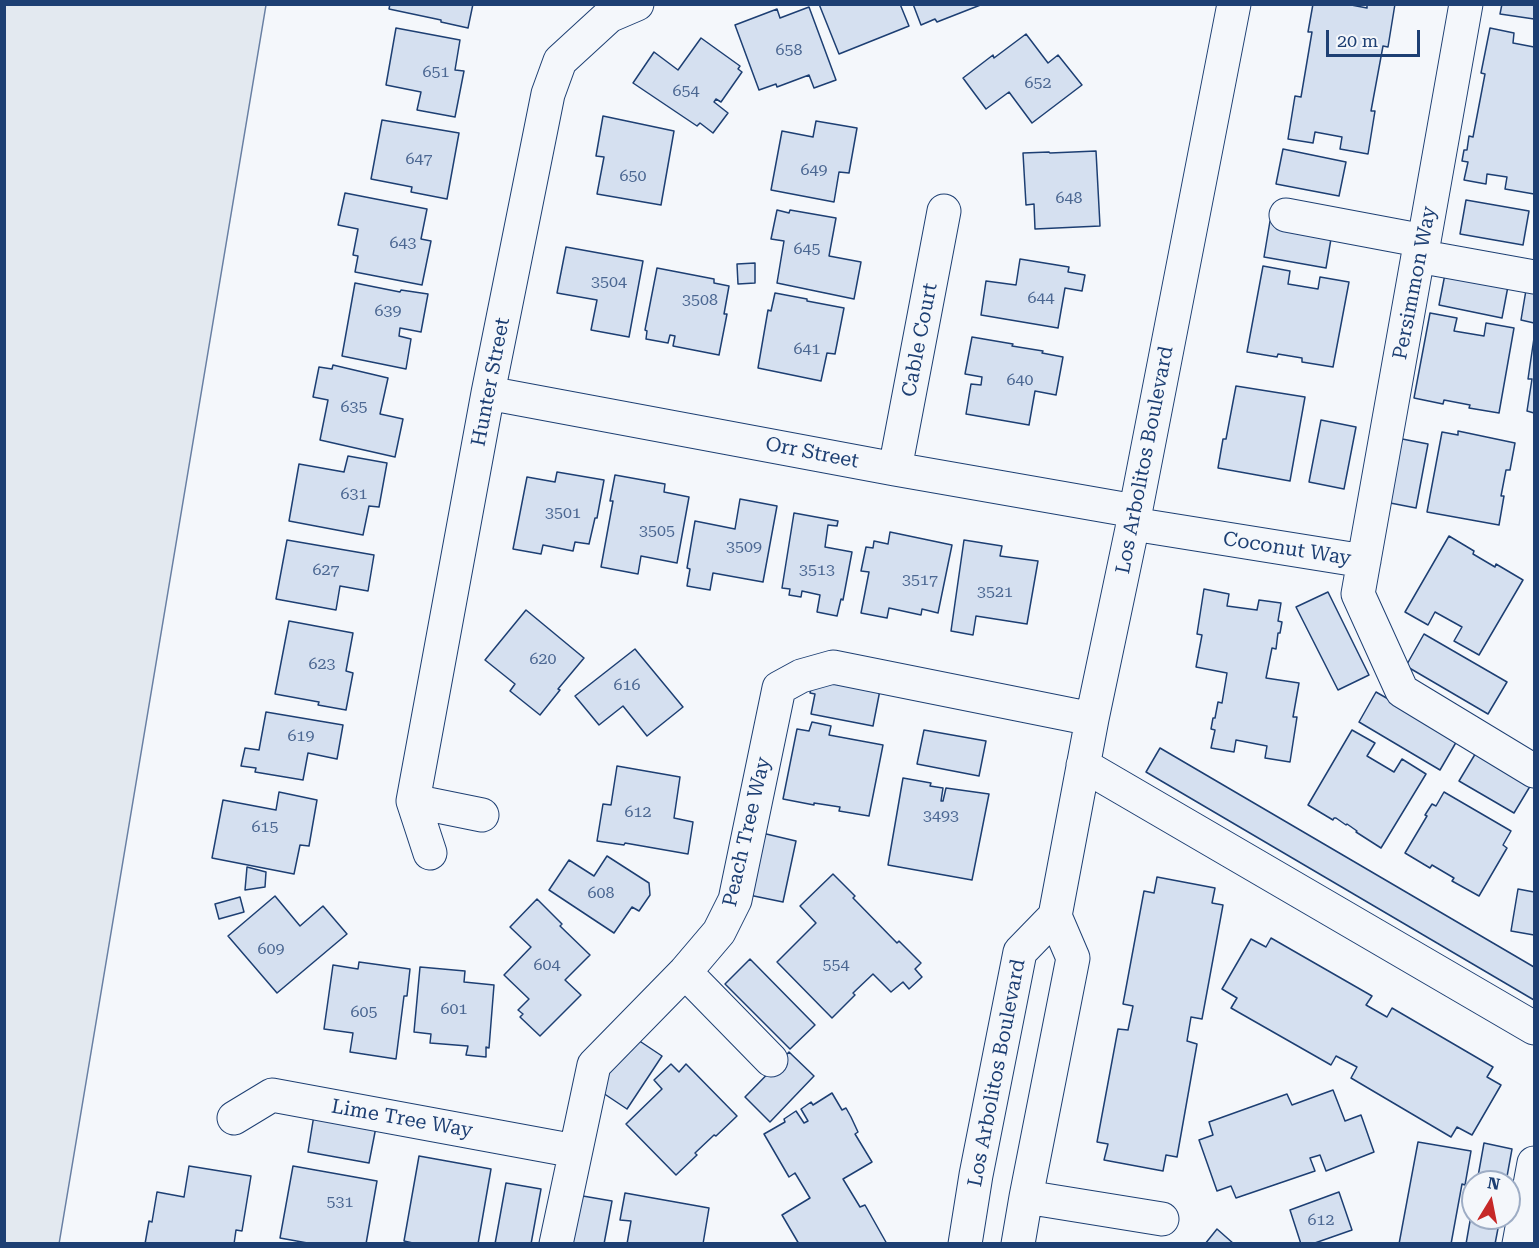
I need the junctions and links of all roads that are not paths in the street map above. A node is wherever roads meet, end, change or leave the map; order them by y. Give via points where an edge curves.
1 (637, 4) edge
2 (1234, 4) edge
3 (1466, 4) edge
4 (944, 211) dead end
5 (1286, 214) dead end
6 (1421, 249) junction
7 (1534, 278) edge
8 (488, 393) junction
9 (895, 469) junction
10 (1134, 518) junction
11 (1364, 561) junction
12 (1092, 719) junction
13 (1083, 765) junction
14 (1534, 771) edge
15 (413, 801) junction
16 (482, 815) dead end
17 (430, 853) dead end
18 (1055, 916) junction
19 (685, 972) junction
20 (1534, 1028) edge
21 (771, 1060) dead end
22 (234, 1118) dead end
23 (575, 1151) junction
24 (1534, 1163) edge
25 (1026, 1197) junction
26 (1162, 1219) dead end
27 (556, 1244) edge
28 (964, 1244) edge
29 (1018, 1244) edge
30 (1519, 1244) edge

1 - 8 street, Hunter Street via 609,16 560,61 548,94
2 - 10 street, Los Arbolitos Boulevard
3 - 6 street, Persimmon Way
4 - 9 street, Cable Court
5 - 6 street
6 - 7 street
6 - 11 street, Persimmon Way
8 - 9 street, Orr Street
8 - 15 street, Hunter Street
9 - 10 street, Orr Street
10 - 11 street, Coconut Way
10 - 12 street, Los Arbolitos Boulevard
11 - 14 street, Coconut Way via 1358,594 1402,691
12 - 13 street, Los Arbolitos Boulevard
12 - 19 street, Peach Tree Way via 833,667 801,676 779,688 735,900 719,932
13 - 18 street, Los Arbolitos Boulevard
13 - 20 street
15 - 16 street
15 - 17 street, Hunter Street
18 - 25 street via 1072,958
18 - 28 street, Los Arbolitos Boulevard via 1020,952
19 - 21 street
19 - 23 street, Peach Tree Way via 594,1065
22 - 23 street, Lime Tree Way via 272,1095
23 - 27 street, Peach Tree Way
24 - 30 street
25 - 26 street
25 - 29 street

